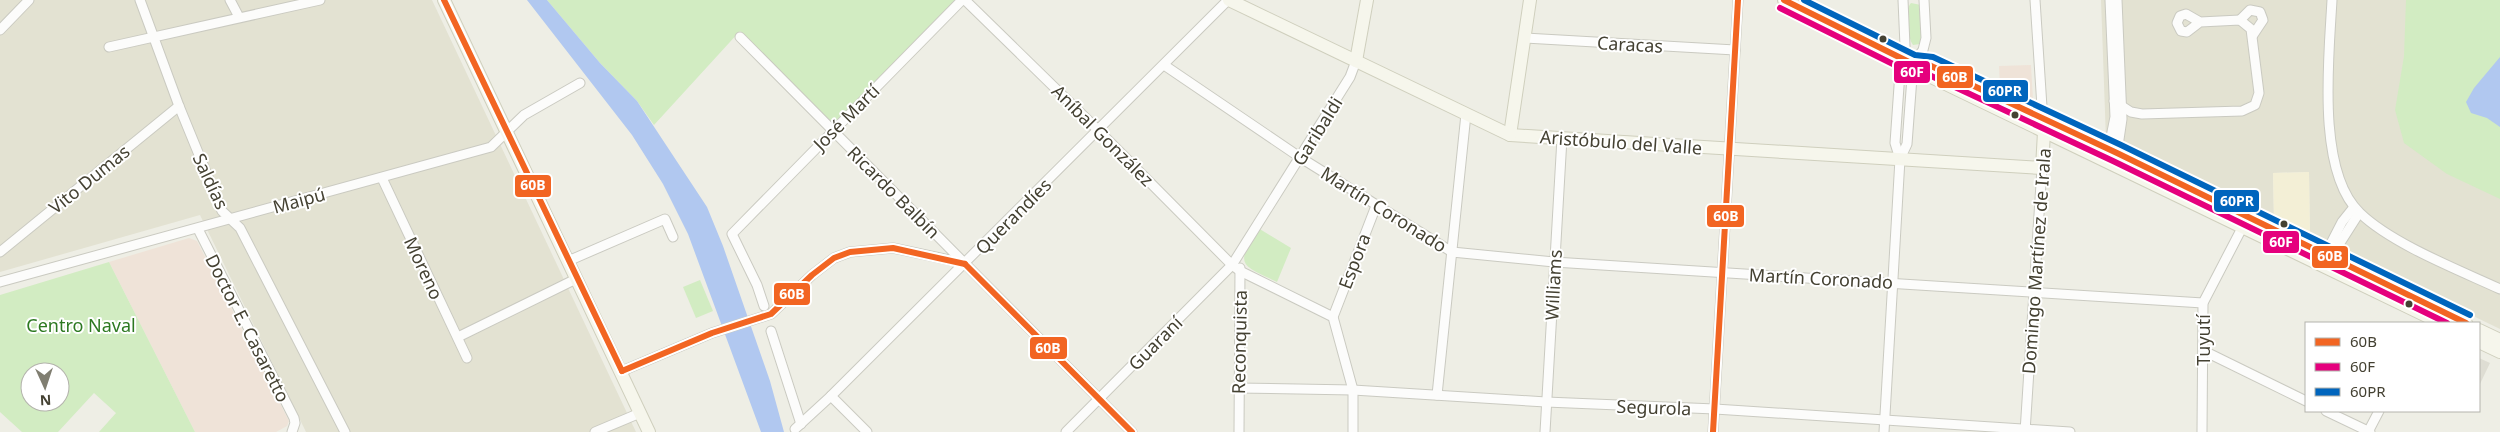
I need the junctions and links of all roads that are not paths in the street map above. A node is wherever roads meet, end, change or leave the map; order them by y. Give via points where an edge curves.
1 (29, 0) edge
2 (140, 0) edge
3 (230, 0) edge
4 (320, 0) edge
5 (444, 0) edge
6 (964, 0) edge
7 (1229, 0) edge
8 (1366, 0) edge
9 (1530, 0) edge
10 (1738, 0) edge
11 (1784, 0) edge
12 (1903, 0) edge
13 (1924, 0) edge
14 (2035, 0) edge
15 (2110, 0) edge
16 (2117, 0) edge
17 (2332, 0) edge
18 (239, 17) junction
19 (2240, 20) junction
20 (2200, 22) dead end
21 (0, 30) edge
22 (2253, 34) junction
23 (153, 37) junction
24 (740, 37) dead end
25 (1525, 38) junction
26 (109, 48) dead end
27 (1735, 50) junction
28 (1356, 61) junction
29 (1907, 61) junction
30 (1164, 66) junction
31 (580, 83) dead end
32 (2118, 103) junction
33 (179, 106) junction
34 (1466, 114) junction
35 (2043, 118) junction
36 (832, 130) junction
37 (1098, 130) junction
38 (508, 131) junction
39 (2044, 132) junction
40 (1510, 136) junction
41 (1562, 138) junction
42 (2114, 144) dead end
43 (1730, 150) junction
44 (1301, 158) junction
45 (1900, 159) junction
46 (2042, 168) junction
47 (382, 178) junction
48 (1376, 206) junction
49 (2357, 210) junction
50 (230, 219) junction
51 (2242, 228) junction
52 (198, 229) junction
53 (673, 237) dead end
54 (0, 252) edge
55 (1242, 252) junction
56 (1452, 252) junction
57 (2328, 256) junction
58 (568, 261) junction
59 (1554, 262) junction
60 (965, 264) junction
61 (1232, 265) junction
62 (1240, 272) junction
63 (1722, 272) junction
64 (576, 279) junction
65 (0, 282) edge
66 (1892, 282) junction
67 (2500, 289) edge
68 (2034, 290) junction
69 (2204, 303) junction
70 (764, 306) dead end
71 (1333, 317) junction
72 (2423, 320) edge
73 (2464, 322) edge
74 (2480, 330) edge
75 (771, 331) dead end
76 (458, 338) junction
77 (2500, 340) edge
78 (2480, 342) edge
79 (2204, 351) junction
80 (2500, 352) edge
81 (467, 358) dead end
82 (622, 371) junction
83 (1238, 388) junction
84 (1354, 390) junction
85 (1437, 395) junction
86 (831, 396) junction
87 (1099, 400) junction
88 (2305, 401) edge
89 (1546, 402) junction
90 (1715, 409) junction
91 (2328, 412) edge
92 (2378, 412) edge
93 (640, 413) junction
94 (1884, 420) junction
95 (294, 430) edge
96 (2025, 431) edge
97 (345, 432) edge
98 (595, 432) edge
99 (650, 432) edge
100 (867, 432) edge
101 (1066, 432) edge
102 (1132, 432) edge
103 (1239, 432) edge
104 (1353, 432) edge
105 (1545, 432) edge
106 (1713, 432) edge
107 (1884, 432) edge
108 (2070, 432) edge
109 (2202, 432) edge
110 (2369, 432) edge

1 - 21 street
2 - 23 street, Saldías
3 - 18 street
4 - 18 street
5 - 38 main road
6 - 36 street, José Martí
6 - 37 street, Aníbal González
7 - 28 main road, Aristóbulo del Valle
7 - 30 street, Querandíes
8 - 28 main road, Garibaldi
9 - 25 main road
10 - 27 street
11 - 29 main road
12 - 29 street
13 - 29 street via 1926,38 1923,50
14 - 35 street, Domingo Martínez de Irala
15 - 32 street
16 - 32 street
17 - 49 street via 2329,60 2332,152 2337,175
18 - 23 street
19 - 20 street
19 - 22 street
19 - 22 street via 2250,10 2260,12 2263,20
22 - 32 street via 2259,93 2250,109 2142,114 2131,112
23 - 26 street
23 - 33 street, Saldías
24 - 36 street, Ricardo Balbín
25 - 27 street, Caracas
25 - 40 main road
27 - 43 street
28 - 34 main road, Aristóbulo del Valle
28 - 44 street, Garibaldi via 1350,77
29 - 35 main road via 1928,65
29 - 39 main road via 1925,74
29 - 45 street via 1907,144
30 - 37 street, Querandíes
30 - 44 street, Martín Coronado
31 - 38 street, Maipú via 524,115
32 - 42 street
33 - 50 street, Saldías via 222,211
33 - 54 street, Vito Dumas
34 - 40 main road, Aristóbulo del Valle
34 - 56 street
35 - 39 street, Domingo Martínez de Irala
35 - 57 main road
36 - 60 street, Ricardo Balbín
36 - 70 street, José Martí via 732,234
37 - 60 street, Querandíes
37 - 61 street, Aníbal González
38 - 47 street, Maipú via 492,147
38 - 58 main road
39 - 46 main road, Domingo Martínez de Irala
39 - 51 main road
40 - 41 main road, Aristóbulo del Valle
41 - 43 main road, Aristóbulo del Valle
41 - 59 street, Williams
43 - 45 main road, Aristóbulo del Valle
43 - 63 street
44 - 48 street, Martín Coronado
44 - 55 street, Garibaldi
45 - 46 main road, Aristóbulo del Valle
45 - 66 street
46 - 68 street, Domingo Martínez de Irala
47 - 50 street, Maipú
47 - 76 street, Moreno
48 - 56 street, Martín Coronado
48 - 71 street, Espora
49 - 57 street
49 - 67 street via 2392,236
50 - 52 street, Maipú
50 - 97 street, Saldías via 240,228
51 - 69 street, Tuyutí
51 - 72 main road
52 - 65 street, Maipú
52 - 95 street, Doctor E. Casaretto via 294,418
53 - 58 street via 665,219
55 - 61 street, Guaraní
55 - 62 street, Reconquista
56 - 59 street, Martín Coronado
56 - 85 street
57 - 73 main road
58 - 64 main road
59 - 63 street, Martín Coronado
59 - 89 street, Williams
60 - 82 street via 893,248 850,252 834,258 812,275 771,314 712,333
60 - 86 street, Querandíes
60 - 87 street, Ricardo Balbín
61 - 62 street, Aníbal González
61 - 87 street, Guaraní
62 - 71 street, Aníbal González
62 - 83 street, Reconquista
63 - 66 street, Martín Coronado
63 - 90 street
64 - 76 street
64 - 82 main road
66 - 68 street, Martín Coronado
66 - 94 street
68 - 69 street, Martín Coronado
68 - 96 street, Domingo Martínez de Irala
69 - 79 street, Tuyutí
71 - 84 street
74 - 77 main road
75 - 86 street, Querandíes via 798,426
76 - 81 street, Moreno
78 - 80 main road
79 - 88 street
79 - 109 street, Tuyutí
82 - 93 main road
83 - 84 street, Segurola
83 - 103 street, Reconquista
84 - 85 street, Segurola
84 - 104 street
85 - 89 street, Segurola
86 - 100 street
87 - 101 street, Guaraní
87 - 102 street, Ricardo Balbín
89 - 90 street, Segurola
89 - 105 street, Williams
90 - 94 street, Segurola
90 - 106 street
91 - 110 street
92 - 110 street
93 - 98 street
93 - 99 main road
94 - 96 street, Segurola
94 - 107 street
96 - 108 street, Segurola

